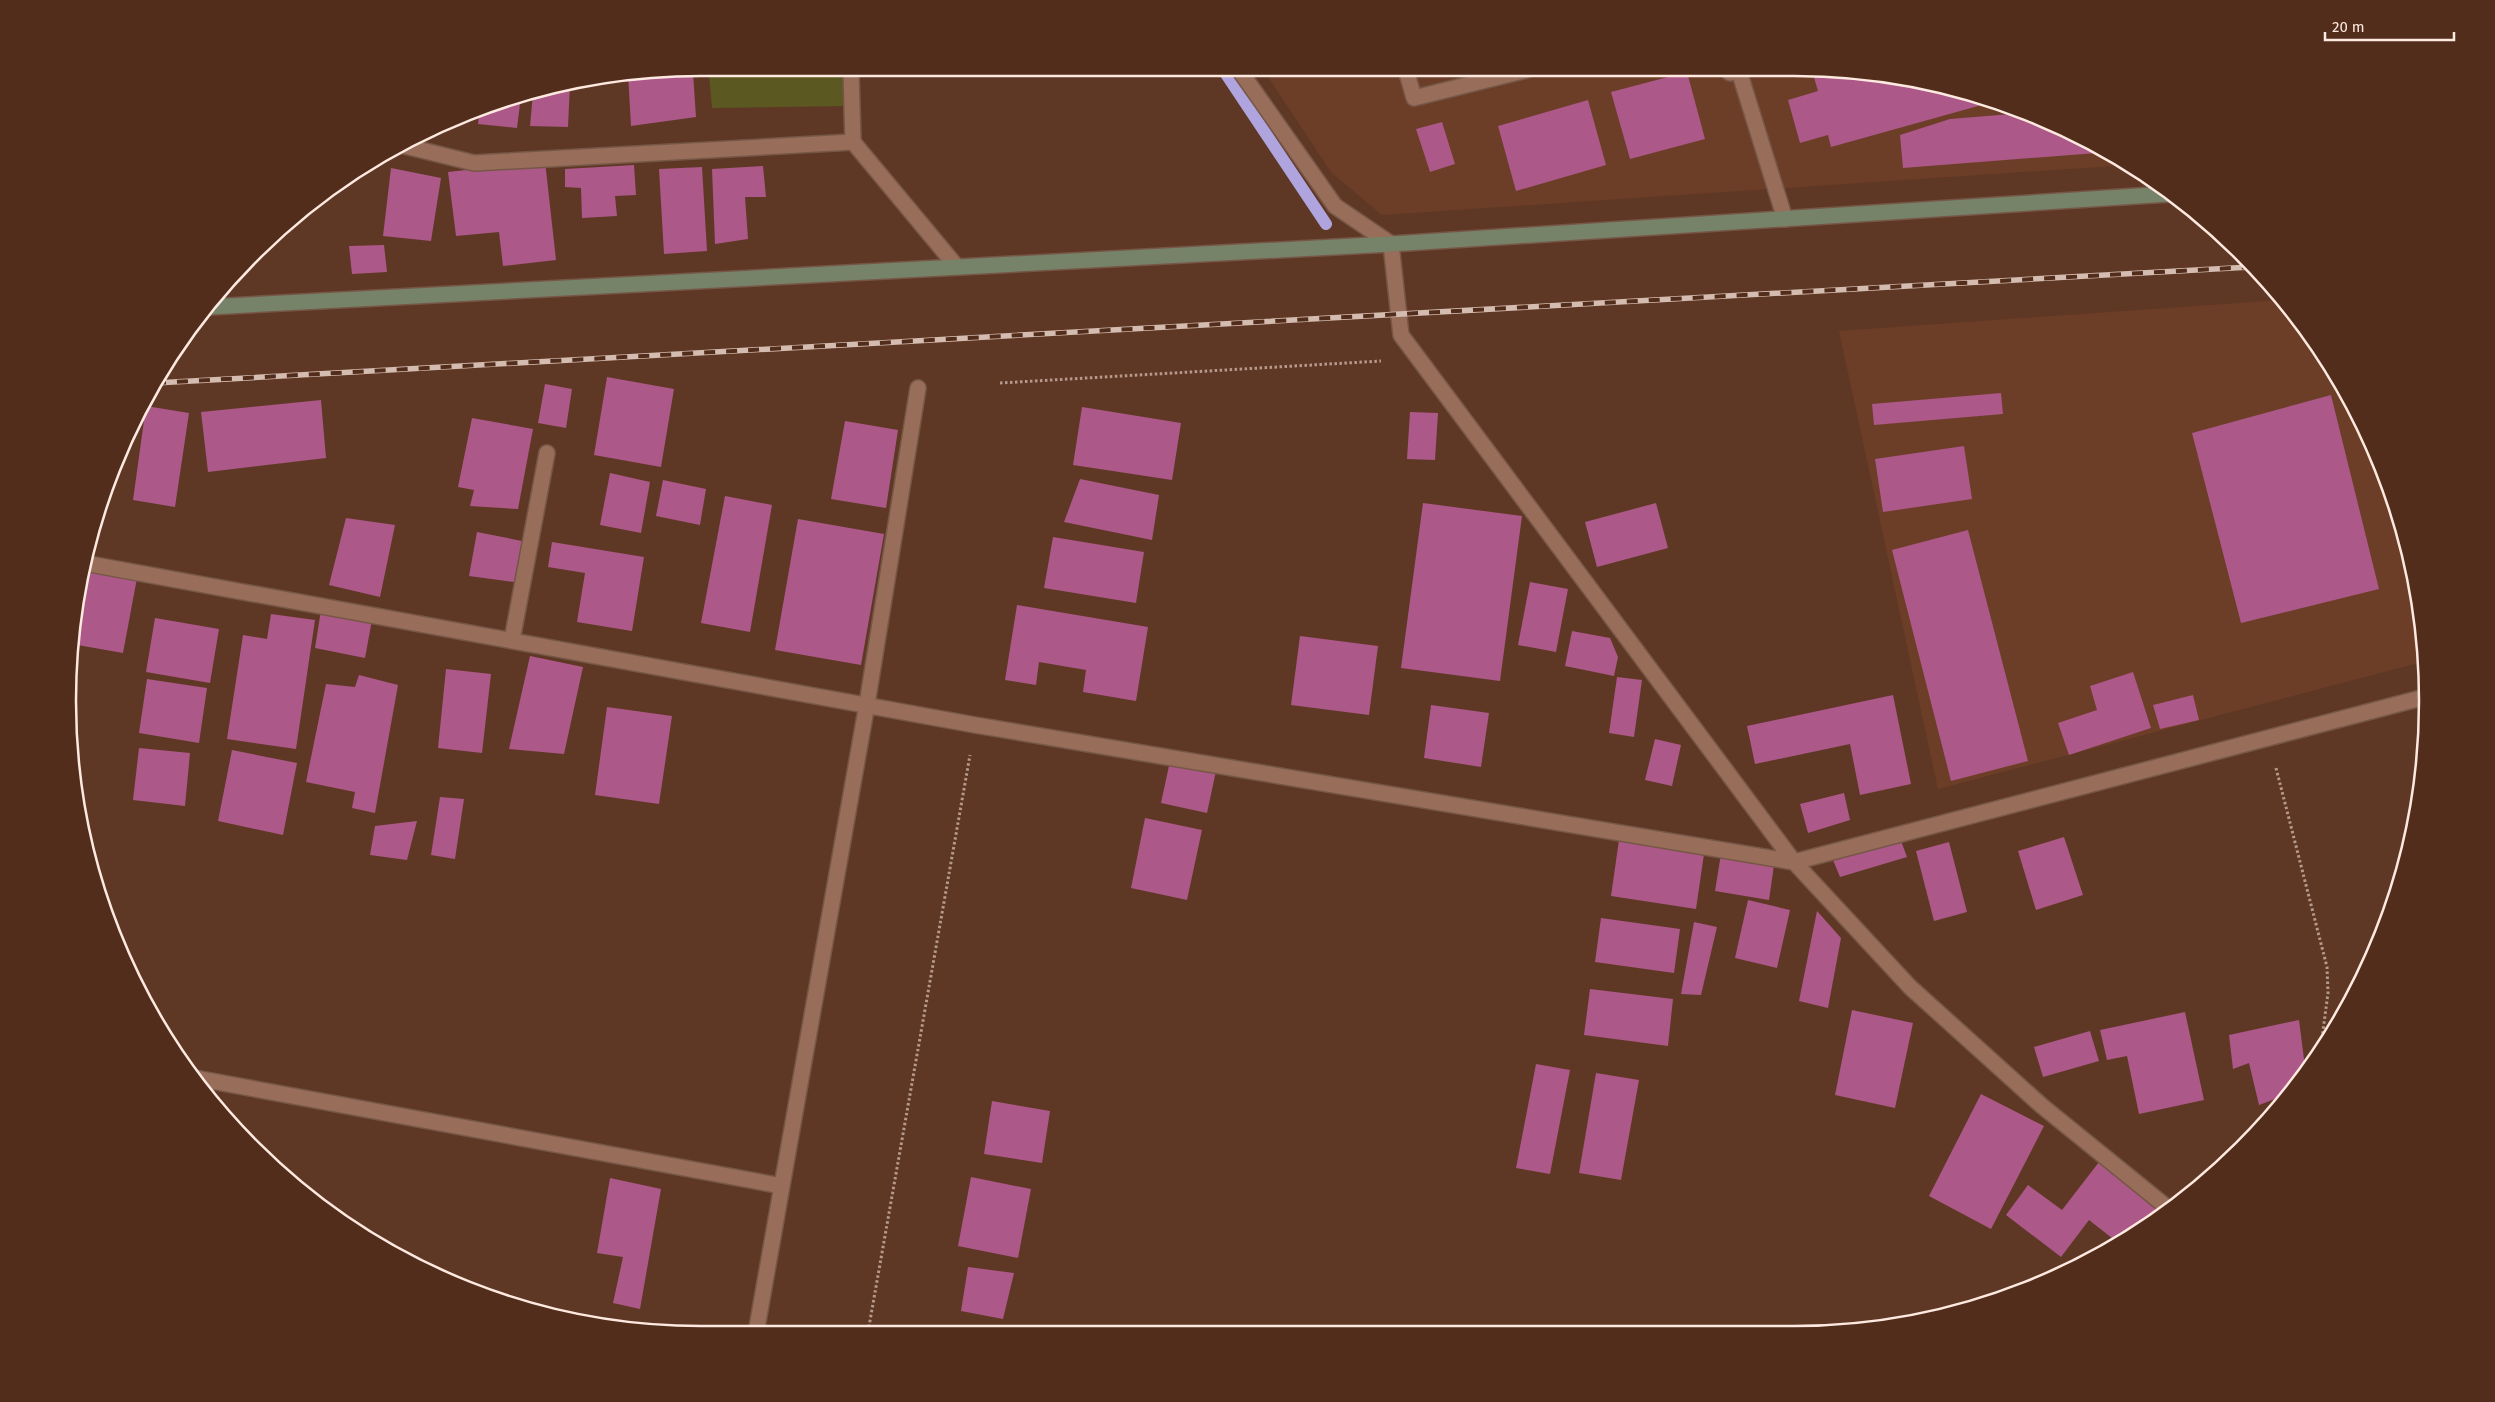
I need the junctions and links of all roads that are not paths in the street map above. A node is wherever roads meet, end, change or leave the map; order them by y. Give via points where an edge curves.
1 (851, 76) edge
2 (1244, 76) edge
3 (1408, 76) edge
4 (1503, 76) edge
5 (1739, 76) edge
6 (853, 142) junction
7 (412, 148) edge
8 (2159, 195) edge
9 (1785, 219) junction
10 (1391, 244) junction
11 (958, 267) junction
12 (217, 307) edge
13 (918, 388) dead end
14 (547, 453) dead end
15 (92, 564) edge
16 (512, 640) junction
17 (2419, 699) edge
18 (867, 704) junction
19 (1794, 862) junction
20 (204, 1080) edge
21 (782, 1186) junction
22 (2163, 1204) edge
23 (757, 1326) edge

1 - 6 street
2 - 10 street via 1335,206
3 - 4 street via 1414,98
5 - 9 street
6 - 7 street via 474,162
6 - 11 street
8 - 9 street
9 - 10 street
10 - 11 street
10 - 19 street via 1401,334
11 - 12 street
13 - 18 street
14 - 16 street
15 - 16 street
16 - 18 street
17 - 19 street
18 - 19 street via 975,725
18 - 21 street
19 - 22 street via 1910,987 2042,1106
20 - 21 street
21 - 23 street

